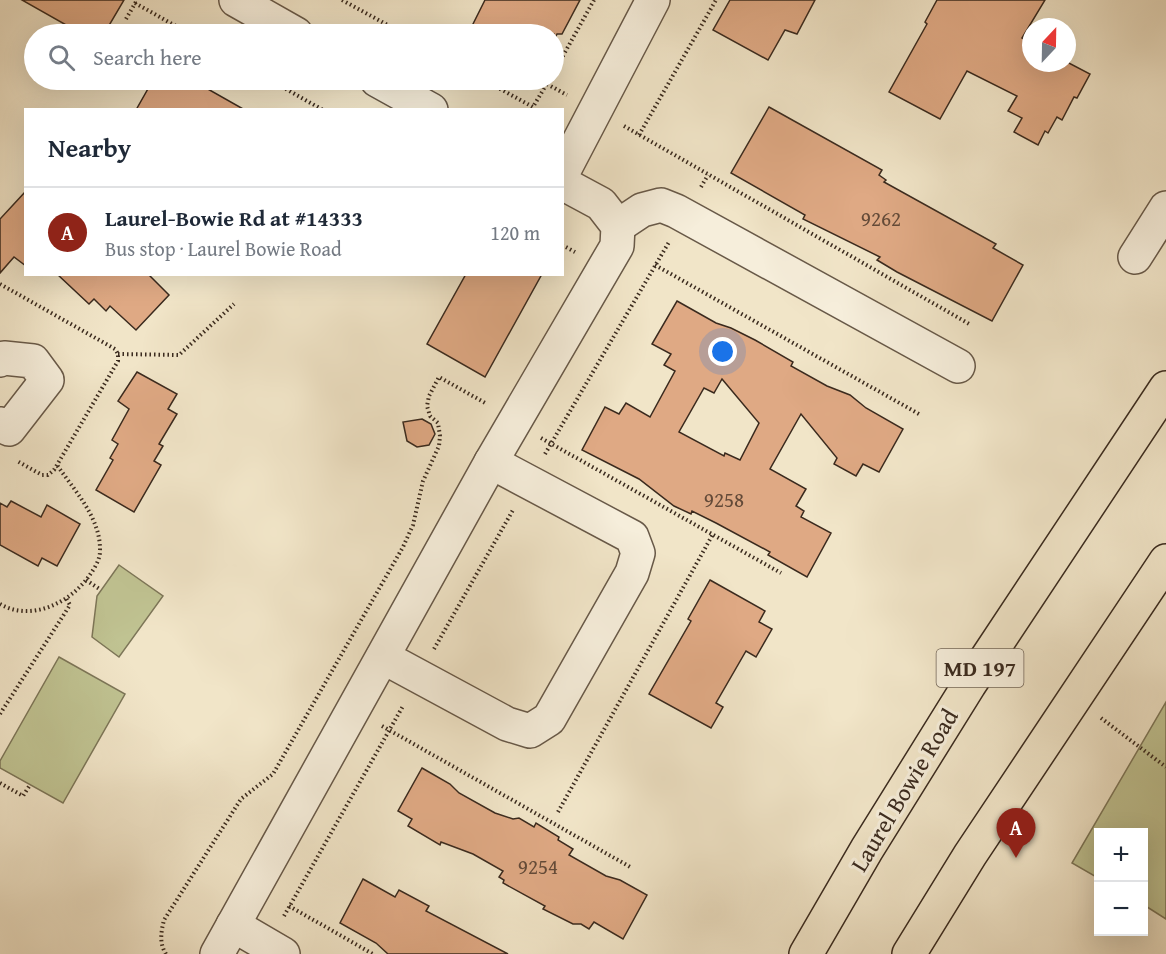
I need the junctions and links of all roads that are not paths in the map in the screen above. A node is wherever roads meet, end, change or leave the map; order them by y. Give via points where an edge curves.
1 (236, 0) edge
2 (653, 0) edge
3 (278, 24) edge
4 (395, 90) edge
5 (427, 108) edge
6 (564, 170) edge
7 (564, 184) edge
8 (1166, 208) edge
9 (618, 226) junction
10 (1135, 257) dead end
11 (0, 360) edge
12 (958, 366) dead end
13 (1166, 388) edge
14 (0, 424) edge
15 (491, 462) junction
16 (1166, 561) edge
17 (382, 657) junction
18 (233, 925) junction
19 (275, 950) edge
20 (217, 954) edge
21 (806, 954) edge
22 (909, 954) edge

1 - 3 street
2 - 6 street
4 - 5 street
7 - 9 street via 601,204
8 - 10 street
9 - 12 street via 642,210 661,205
9 - 15 street via 617,246 609,261 503,415
11 - 14 street via 33,361 47,380 9,429
13 - 21 main road, Laurel Bowie Road / MD 197 via 969,685
15 - 17 street
15 - 17 street via 633,537 638,553 632,573 549,719 530,731 507,724
16 - 22 main road via 970,855
17 - 18 street
18 - 19 street
18 - 20 street

